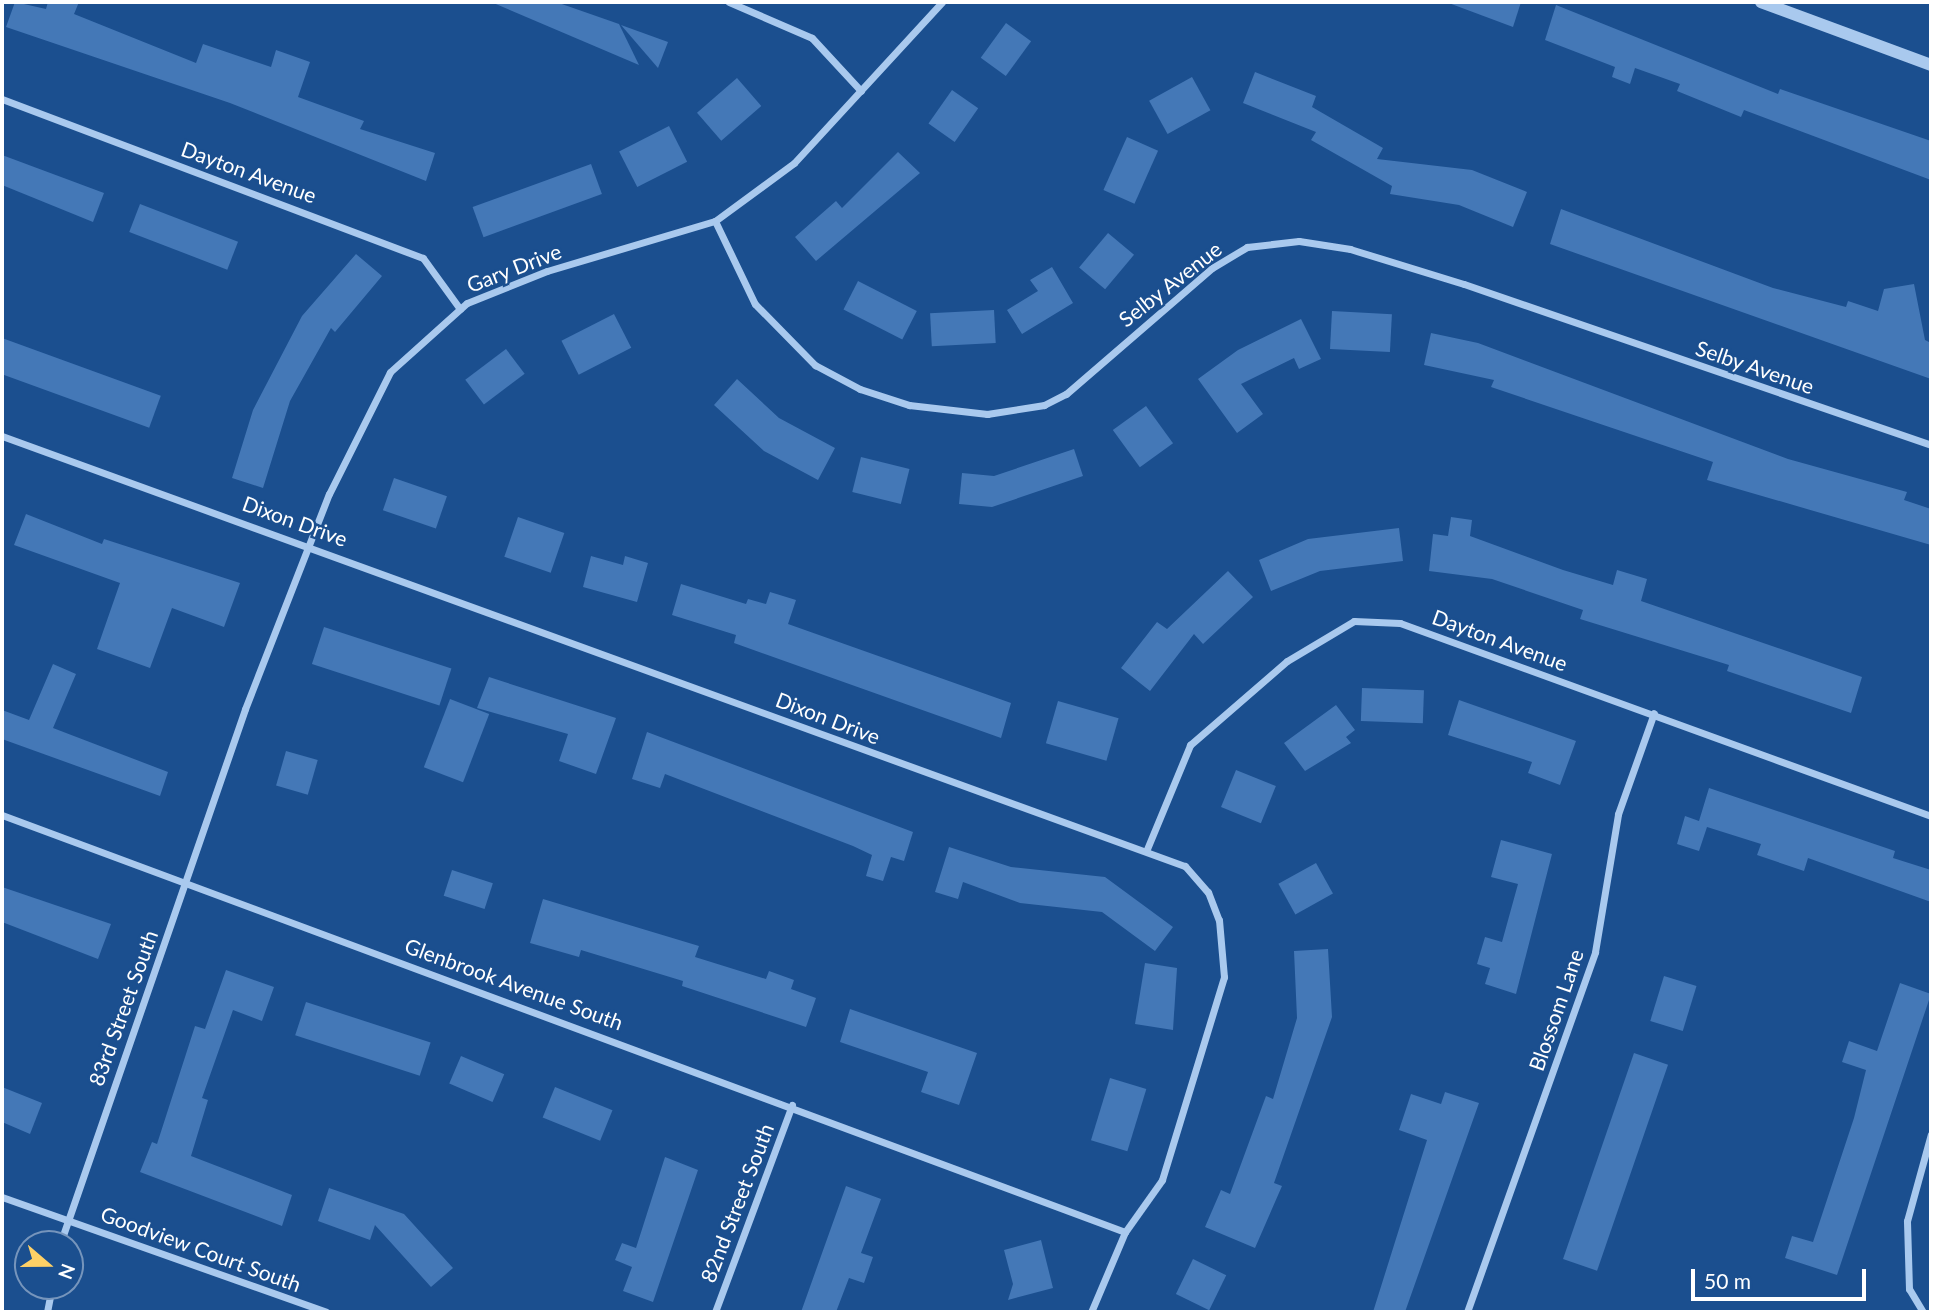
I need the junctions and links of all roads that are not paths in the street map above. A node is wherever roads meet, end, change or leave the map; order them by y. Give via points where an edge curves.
1 (729, 2) edge
2 (942, 2) edge
3 (1761, 2) edge
4 (1931, 65) edge
5 (861, 91) junction
6 (2, 99) edge
7 (715, 221) junction
8 (460, 309) junction
9 (2, 436) edge
10 (1931, 445) edge
11 (310, 545) junction
12 (1654, 713) junction
13 (219, 784) joint
14 (2, 815) edge
15 (1931, 816) edge
16 (1147, 849) junction
17 (186, 885) junction
18 (792, 1105) junction
19 (1931, 1134) edge
20 (2, 1197) edge
21 (65, 1220) junction
22 (63, 1230) edge
23 (1125, 1232) junction
24 (326, 1312) edge
25 (715, 1312) edge
26 (1091, 1312) edge
27 (1467, 1312) edge
28 (1923, 1312) edge

1 - 5 street via 812,38
2 - 5 street, Gary Drive
3 - 4 street
5 - 7 street, Gary Drive via 794,163
6 - 8 street, Dayton Avenue via 423,258
7 - 8 street, Gary Drive via 547,271
7 - 10 street, Selby Avenue via 755,304 816,365 860,389 909,405 987,414 1044,405 1066,394 1212,268 1247,247 1299,241 1350,249 1464,284
8 - 11 street, Gary Drive via 390,372
9 - 11 street, Dixon Drive
11 - 13 street, Gary Drive
11 - 16 street, Dixon Drive via 952,784
12 - 15 street, Dayton Avenue
12 - 16 street, Dayton Avenue via 1400,622 1354,621 1286,661 1190,745
12 - 27 street, Blossom Lane via 1618,814 1595,952
13 - 17 street, 83rd Street South
14 - 17 street, Glenbrook Avenue South
16 - 23 street, Dixon Drive via 1185,866 1208,892 1219,920 1224,977 1162,1180
17 - 18 street, Glenbrook Avenue South
17 - 21 street, 83rd Street South
18 - 23 street, Glenbrook Avenue South
18 - 25 street, 82nd Street South
19 - 28 street via 1907,1221 1909,1289
20 - 21 street, Goodview Court South
21 - 22 street, 83rd Street South
21 - 24 street, Goodview Court South
23 - 26 street, Dixon Drive

